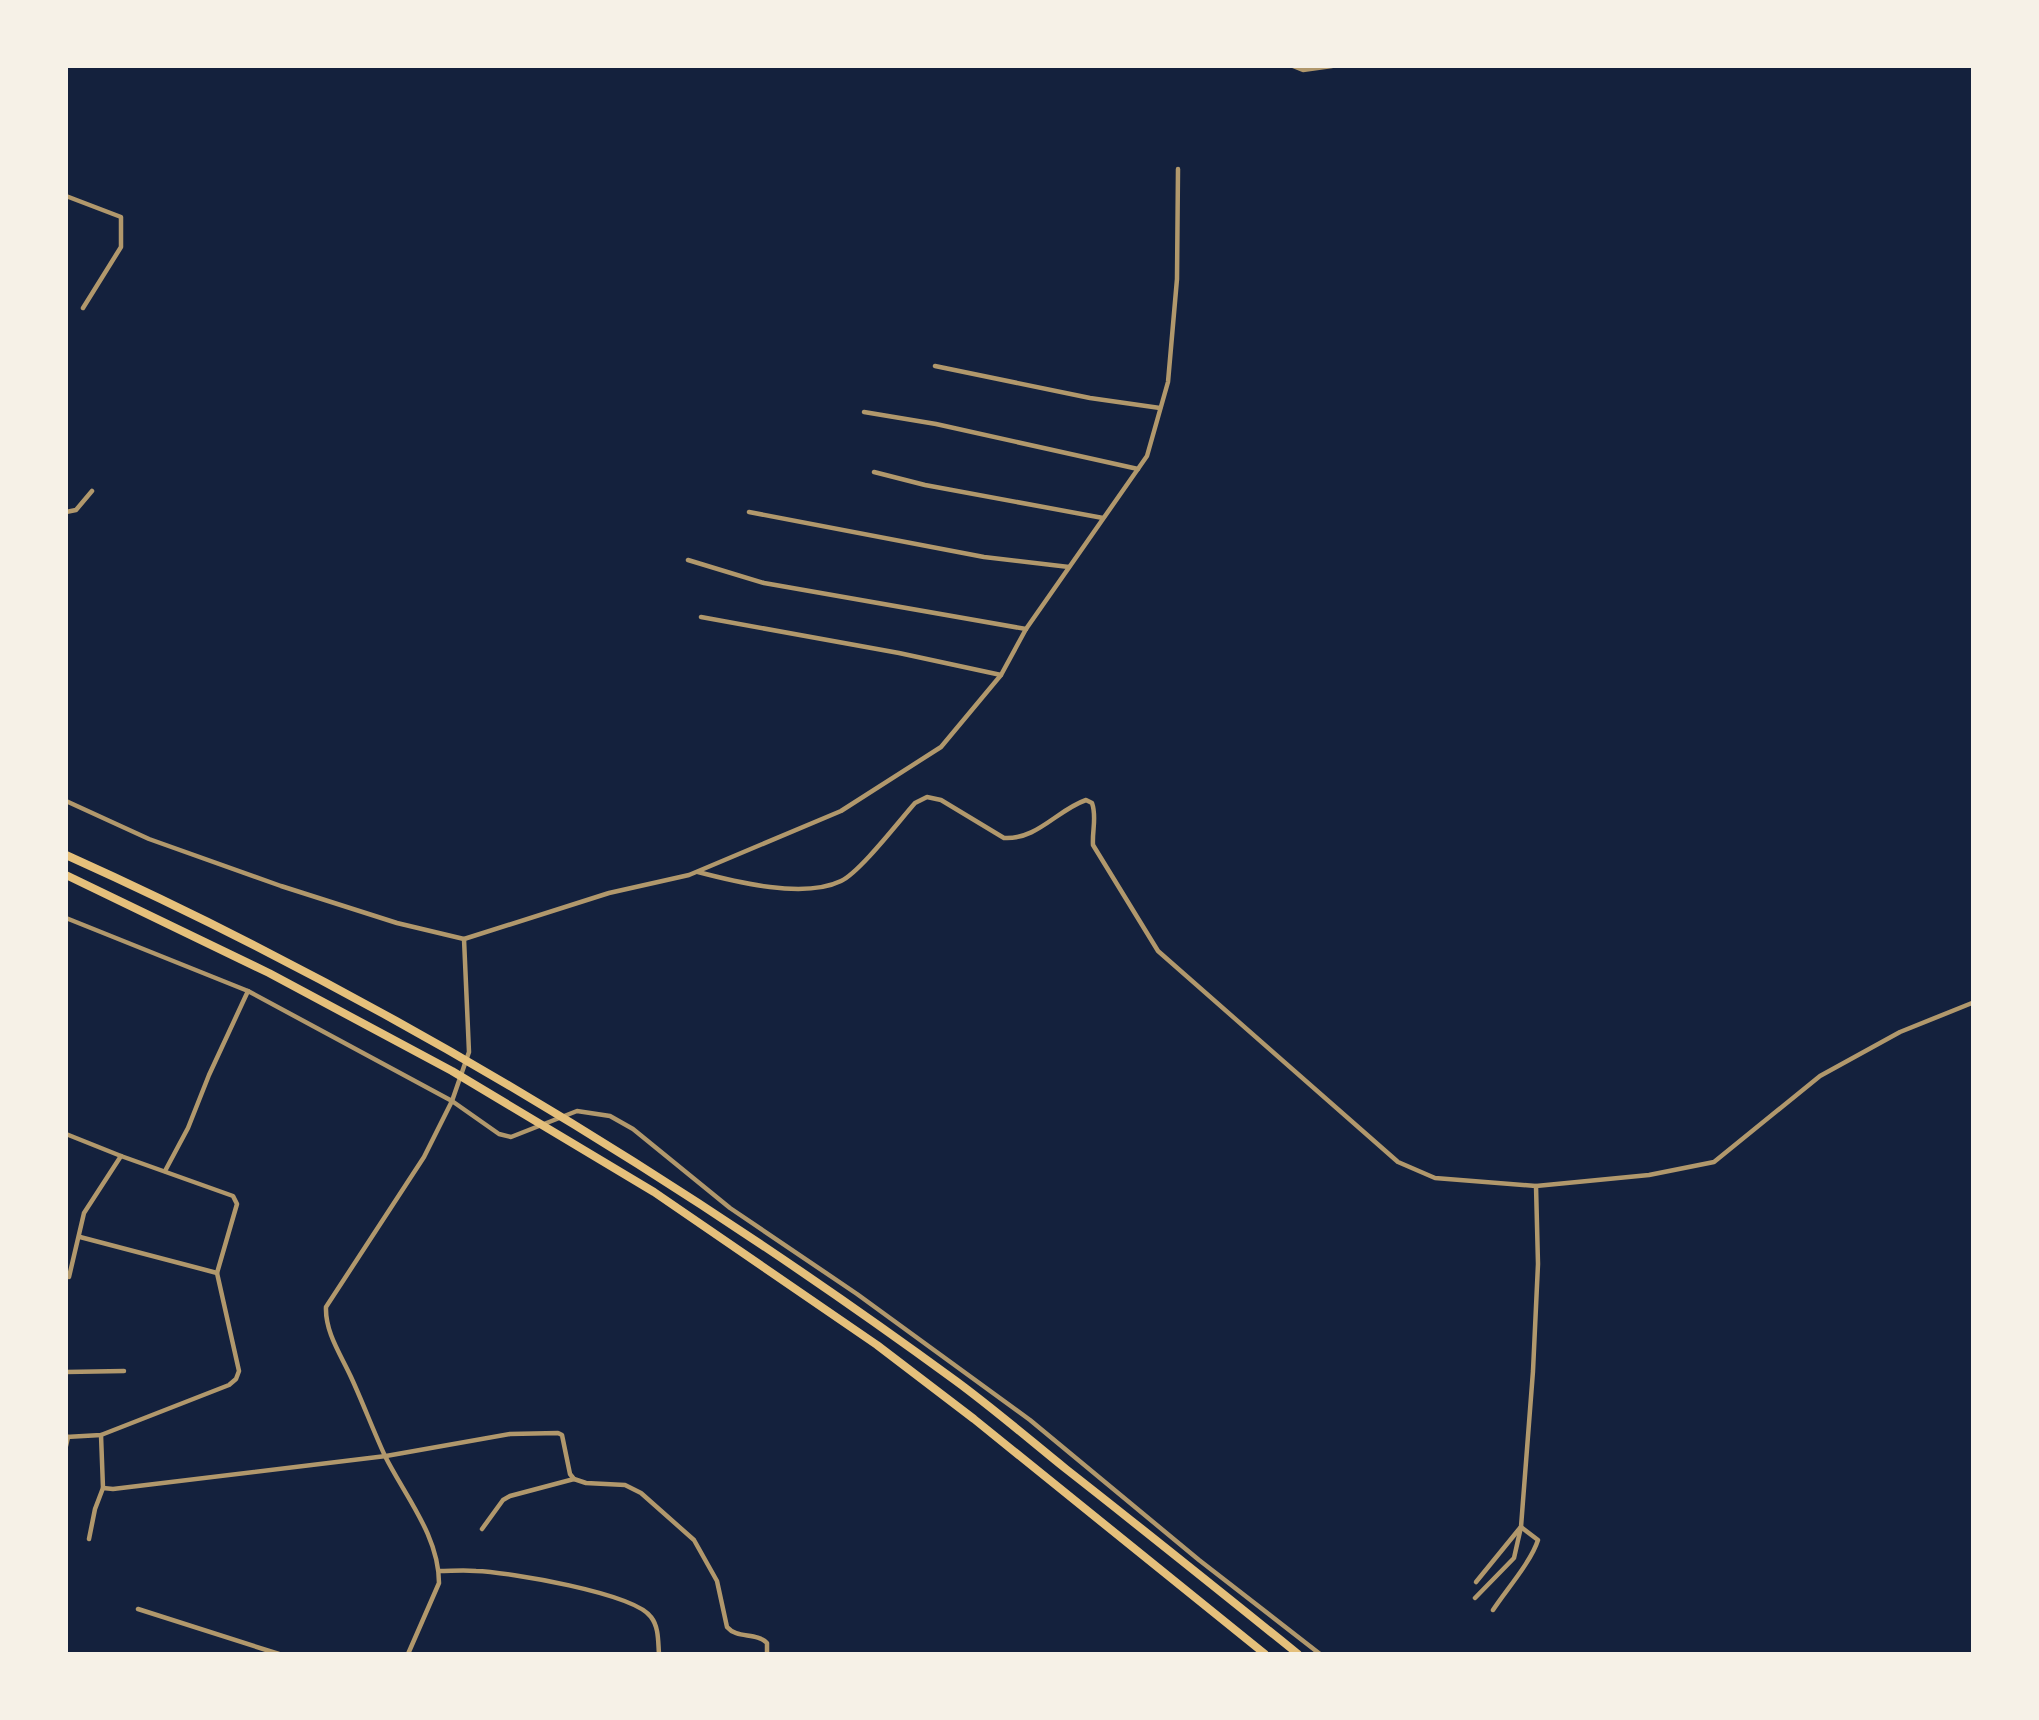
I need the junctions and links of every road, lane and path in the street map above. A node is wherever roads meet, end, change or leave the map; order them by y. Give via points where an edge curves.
1 (1293, 66) edge
2 (1332, 66) edge
3 (1178, 169) dead end
4 (66, 197) edge
5 (83, 308) dead end
6 (935, 366) dead end
7 (1160, 408) junction
8 (864, 412) dead end
9 (1138, 469) junction
10 (874, 472) dead end
11 (92, 491) dead end
12 (66, 512) edge
13 (749, 512) dead end
14 (1104, 518) junction
15 (688, 560) dead end
16 (1069, 567) junction
17 (701, 617) dead end
18 (1026, 629) junction
19 (1001, 675) junction
20 (66, 801) edge
21 (66, 855) edge
22 (698, 871) junction
23 (66, 875) edge
24 (66, 918) edge
25 (464, 939) junction
26 (248, 991) junction
27 (1972, 1003) edge
28 (452, 1101) junction
29 (66, 1134) edge
30 (121, 1156) junction
31 (165, 1171) junction
32 (1536, 1186) junction
33 (80, 1237) junction
34 (217, 1273) junction
35 (69, 1277) dead end
36 (124, 1371) dead end
37 (66, 1372) edge
38 (101, 1435) junction
39 (67, 1437) edge
40 (66, 1446) edge
41 (386, 1456) junction
42 (574, 1479) junction
43 (103, 1488) junction
44 (1521, 1527) junction
45 (482, 1529) dead end
46 (89, 1539) dead end
47 (439, 1572) junction
48 (1476, 1582) dead end
49 (1475, 1598) dead end
50 (138, 1609) dead end
51 (1493, 1610) dead end
52 (279, 1654) edge
53 (408, 1654) edge
54 (659, 1654) edge
55 (767, 1654) edge
56 (1265, 1654) edge
57 (1298, 1654) edge
58 (1320, 1654) edge

1 - 2 street via 1303,71
3 - 7 street via 1177,279 1168,382
4 - 5 street via 121,217 121,247
6 - 7 street
7 - 9 street via 1147,456
8 - 9 street
9 - 14 street
10 - 14 street
11 - 12 street via 76,510
13 - 16 street via 984,557
14 - 16 street
15 - 18 street via 764,583
16 - 18 street
17 - 19 street
18 - 19 street
19 - 22 street via 941,747 841,811
20 - 25 street via 149,839 281,886
21 - 57 highway via 355,997 561,1115 697,1201 960,1384
22 - 25 street
22 - 32 street via 753,886 822,886 842,881 855,870 915,803 927,797 941,800 1004,838 1017,839 1086,800 1096,814 1093,845 1158,951 1398,1162 1435,1178
23 - 56 highway via 269,973 441,1065 654,1192 969,1414
24 - 26 street
25 - 28 street via 469,1052
26 - 28 street
26 - 31 street
27 - 32 street via 1900,1032 1820,1076 1714,1161 1649,1175
28 - 41 street via 424,1157 326,1307 333,1338
28 - 58 street via 499,1134 511,1137 577,1111 610,1116 634,1129 730,1208 858,1294 1030,1420
29 - 30 street
30 - 31 street
30 - 33 street via 85,1213
31 - 34 street via 233,1196 237,1204
32 - 44 street via 1538,1264
33 - 34 street
33 - 35 street
34 - 38 street via 239,1371 236,1379
36 - 37 street
38 - 39 street
38 - 43 street
39 - 40 street
41 - 42 street via 510,1434 558,1433
41 - 43 street
41 - 47 street via 431,1542
42 - 45 street via 510,1496
42 - 55 street via 632,1487 694,1540 717,1581 727,1627 731,1632 763,1638
43 - 46 street
44 - 48 street
44 - 49 street via 1514,1558
44 - 51 street via 1538,1541
47 - 53 street via 439,1583
47 - 54 street via 519,1577 577,1587 638,1605 652,1617
50 - 52 street

